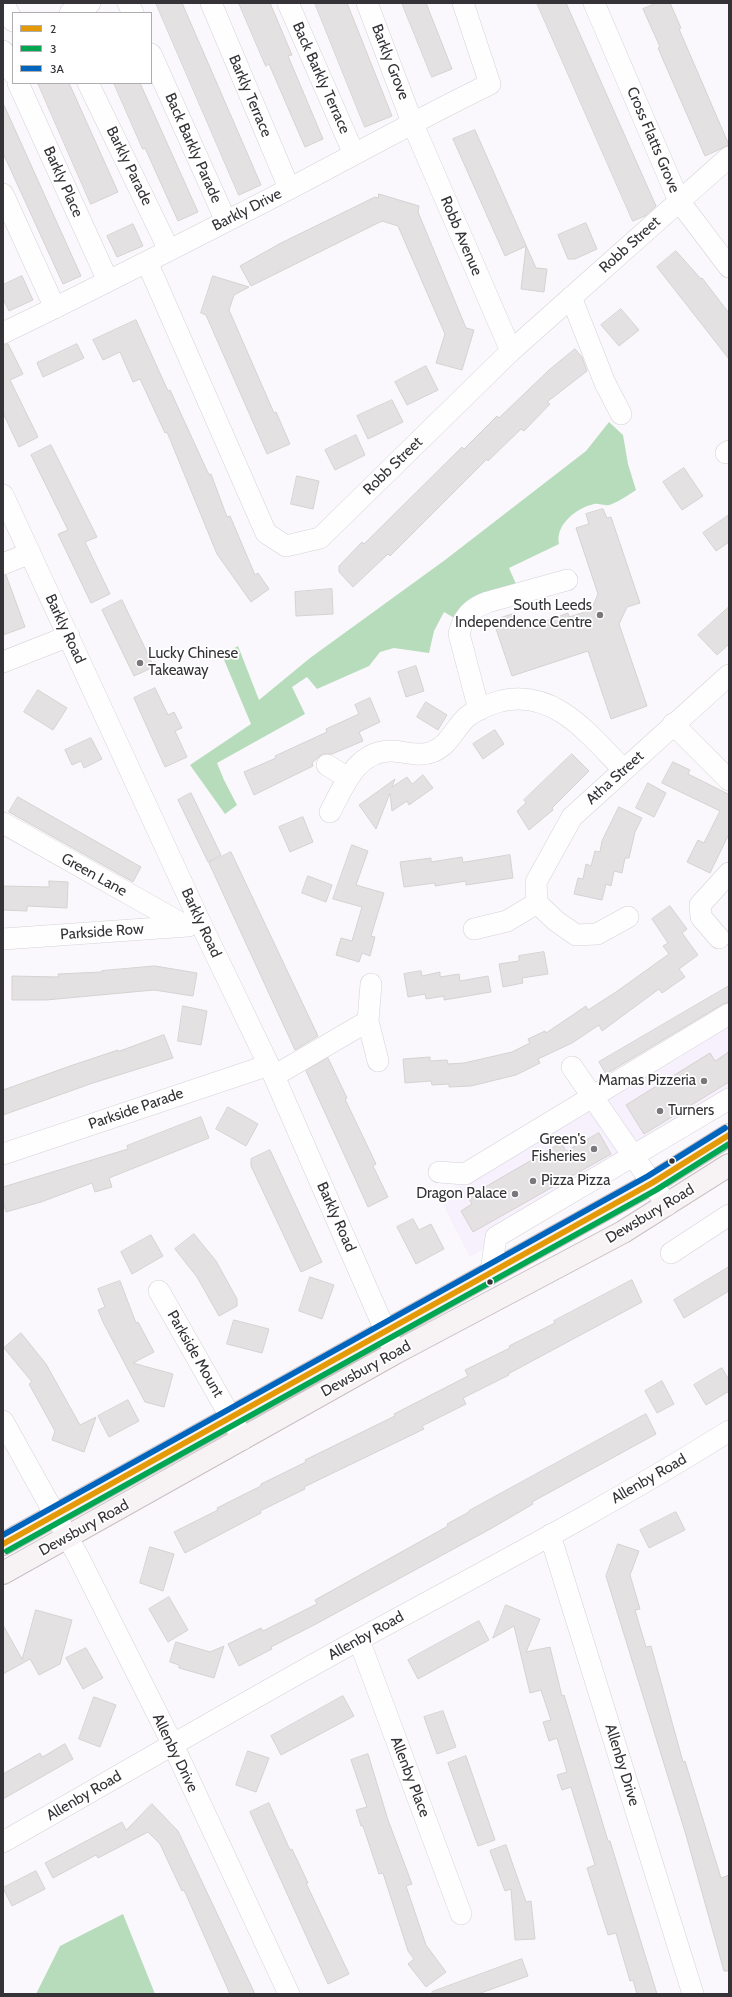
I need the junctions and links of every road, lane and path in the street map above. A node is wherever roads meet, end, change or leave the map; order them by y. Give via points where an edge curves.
1 (3, 3) edge
2 (128, 3) edge
3 (211, 3) edge
4 (288, 3) edge
5 (368, 3) edge
6 (462, 3) edge
7 (594, 3) edge
8 (132, 12) edge
9 (12, 19) edge
10 (12, 42) edge
11 (3, 46) edge
12 (3, 51) edge
13 (152, 56) edge
14 (12, 71) edge
15 (18, 84) edge
16 (88, 84) edge
17 (412, 122) junction
18 (354, 154) junction
19 (729, 157) edge
20 (289, 188) junction
21 (3, 194) edge
22 (679, 201) junction
23 (226, 221) junction
24 (169, 250) junction
25 (146, 262) junction
26 (729, 267) edge
27 (108, 281) junction
28 (571, 298) junction
29 (54, 308) junction
30 (3, 333) edge
31 (511, 351) junction
32 (621, 414) dead end
33 (3, 495) edge
34 (30, 553) junction
35 (3, 564) edge
36 (567, 580) dead end
37 (69, 636) junction
38 (3, 662) edge
39 (729, 675) edge
40 (479, 710) junction
41 (673, 724) junction
42 (327, 766) dead end
43 (624, 770) junction
44 (348, 778) junction
45 (729, 780) edge
46 (330, 812) dead end
47 (3, 823) edge
48 (729, 873) edge
49 (537, 903) junction
50 (628, 917) dead end
51 (193, 924) junction
52 (474, 929) dead end
53 (719, 938) dead end
54 (3, 940) edge
55 (371, 984) dead end
56 (729, 1014) edge
57 (368, 1020) junction
58 (378, 1061) dead end
59 (572, 1067) dead end
60 (272, 1071) junction
61 (593, 1097) junction
62 (729, 1099) edge
63 (729, 1135) edge
64 (3, 1154) edge
65 (633, 1155) junction
66 (729, 1165) edge
67 (439, 1172) dead end
68 (652, 1183) junction
69 (667, 1205) junction
70 (729, 1215) edge
71 (671, 1253) dead end
72 (491, 1271) junction
73 (159, 1291) dead end
74 (385, 1331) junction
75 (395, 1353) junction
76 (230, 1417) junction
77 (3, 1422) edge
78 (729, 1431) edge
79 (243, 1439) junction
80 (55, 1514) junction
81 (550, 1535) junction
82 (68, 1536) junction
83 (3, 1544) edge
84 (3, 1574) edge
85 (359, 1640) junction
86 (172, 1745) junction
87 (3, 1842) edge
88 (461, 1914) dead end
89 (289, 1994) edge
90 (693, 1994) edge

1 - 9 street
2 - 8 street
3 - 20 street, Barkly Terrace
4 - 18 street, Back Barkly Terrace
5 - 17 street, Barkly Grove
6 - 17 street, Barkly Drive via 490,84
7 - 22 street, Cross Flatts Grove
10 - 11 street
12 - 14 street
13 - 23 street, Back Barkly Parade
15 - 27 street, Barkly Place
16 - 24 street, Barkly Parade
17 - 18 street, Barkly Drive
17 - 31 street, Robb Avenue
18 - 20 street, Barkly Drive
19 - 22 street, Robb Street
20 - 23 street, Barkly Drive
21 - 29 street
22 - 26 street, Cross Flatts Grove
22 - 28 street, Robb Street
23 - 24 street, Barkly Drive
24 - 25 street, Barkly Drive
25 - 27 street, Barkly Drive
25 - 31 street, Robb Street via 266,533 286,546 320,538
27 - 29 street, Barkly Drive
28 - 31 street, Robb Street
28 - 32 street via 605,383
29 - 30 street, Barkly Drive
33 - 34 street, Barkly Road
34 - 35 street
34 - 37 street, Barkly Road
36 - 40 street via 488,602 468,613 459,634
37 - 38 street
37 - 51 street, Barkly Road
39 - 41 street, Atha Street
40 - 43 street via 511,699 534,700 557,707 576,721
40 - 44 street via 468,716 442,746 432,752 420,755 392,751 376,753 362,760
41 - 43 street, Atha Street
41 - 45 street
42 - 44 street
43 - 49 street, Atha Street via 572,817 536,882
44 - 46 street
47 - 51 street, Green Lane
48 - 53 street via 700,905 701,917
49 - 50 street via 576,935 597,934
49 - 52 street via 507,921
51 - 54 street, Parkside Row
51 - 60 street, Barkly Road
55 - 57 street
56 - 61 street
57 - 58 street
57 - 60 street, Parkside Parade
59 - 61 street
60 - 64 street, Parkside Parade
60 - 74 street, Barkly Road
61 - 65 street
61 - 67 street via 466,1174
62 - 65 street
63 - 68 main road, Dewsbury Road
65 - 68 street
65 - 72 street via 496,1237
66 - 69 main road, Dewsbury Road
68 - 69 street
68 - 72 main road, Dewsbury Road
69 - 75 main road, Dewsbury Road via 623,1232
70 - 71 street
72 - 74 main road, Dewsbury Road
73 - 76 street, Parkside Mount
74 - 75 street, Barkly Road
74 - 76 main road, Dewsbury Road
75 - 79 main road, Dewsbury Road
76 - 79 street, Parkside Mount
76 - 80 main road, Dewsbury Road
77 - 80 street, Allenby Drive
78 - 81 street, Allenby Road
79 - 82 main road, Dewsbury Road
80 - 82 street, Allenby Drive
80 - 83 main road, Dewsbury Road
81 - 85 street, Allenby Road
81 - 90 street, Allenby Drive
82 - 84 main road, Dewsbury Road
82 - 86 street, Allenby Drive
85 - 86 street, Allenby Road
85 - 88 street, Allenby Place
86 - 87 street, Allenby Road
86 - 89 street, Allenby Drive

